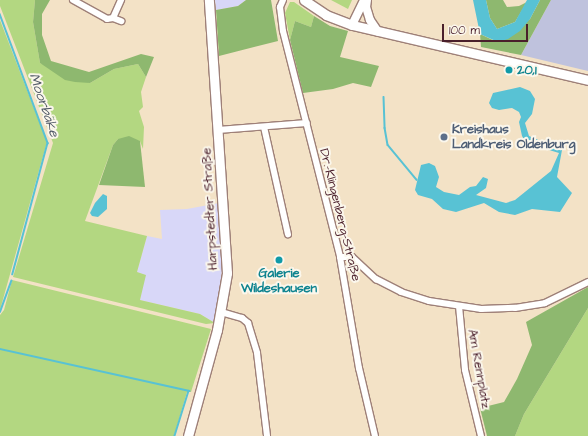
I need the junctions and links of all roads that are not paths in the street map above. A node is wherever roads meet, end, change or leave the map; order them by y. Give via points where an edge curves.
1 (73, 0) edge
2 (121, 0) edge
3 (209, 0) edge
4 (283, 0) edge
5 (304, 0) edge
6 (366, 0) edge
7 (113, 18) junction
8 (121, 21) dead end
9 (352, 25) junction
10 (378, 32) junction
11 (588, 80) edge
12 (307, 123) junction
13 (264, 127) junction
14 (218, 130) junction
15 (288, 234) dead end
16 (340, 257) junction
17 (588, 282) edge
18 (459, 306) junction
19 (222, 312) junction
20 (188, 436) edge
21 (267, 436) edge
22 (375, 436) edge
23 (481, 436) edge

1 - 7 street via 102,17
2 - 7 street
3 - 14 main road, Harpstedter Straße
4 - 12 street, Dr.-Klingenberg-Straße via 280,7 283,31
5 - 9 main road via 326,15
6 - 9 street
6 - 10 street via 370,20
7 - 8 street
9 - 10 main road
10 - 11 main road
12 - 13 street
12 - 16 street, Dr.-Klingenberg-Straße
13 - 14 street
13 - 15 street
14 - 19 main road, Harpstedter Straße via 227,259
16 - 18 street via 352,257 376,279 401,292 429,301
16 - 22 street, Dr.-Klingenberg-Straße via 359,368
17 - 18 street via 555,299 515,308
18 - 23 street, Am Rennplatz via 465,370
19 - 20 main road, Harpstedter Straße
19 - 21 street via 242,318 248,323 257,353

